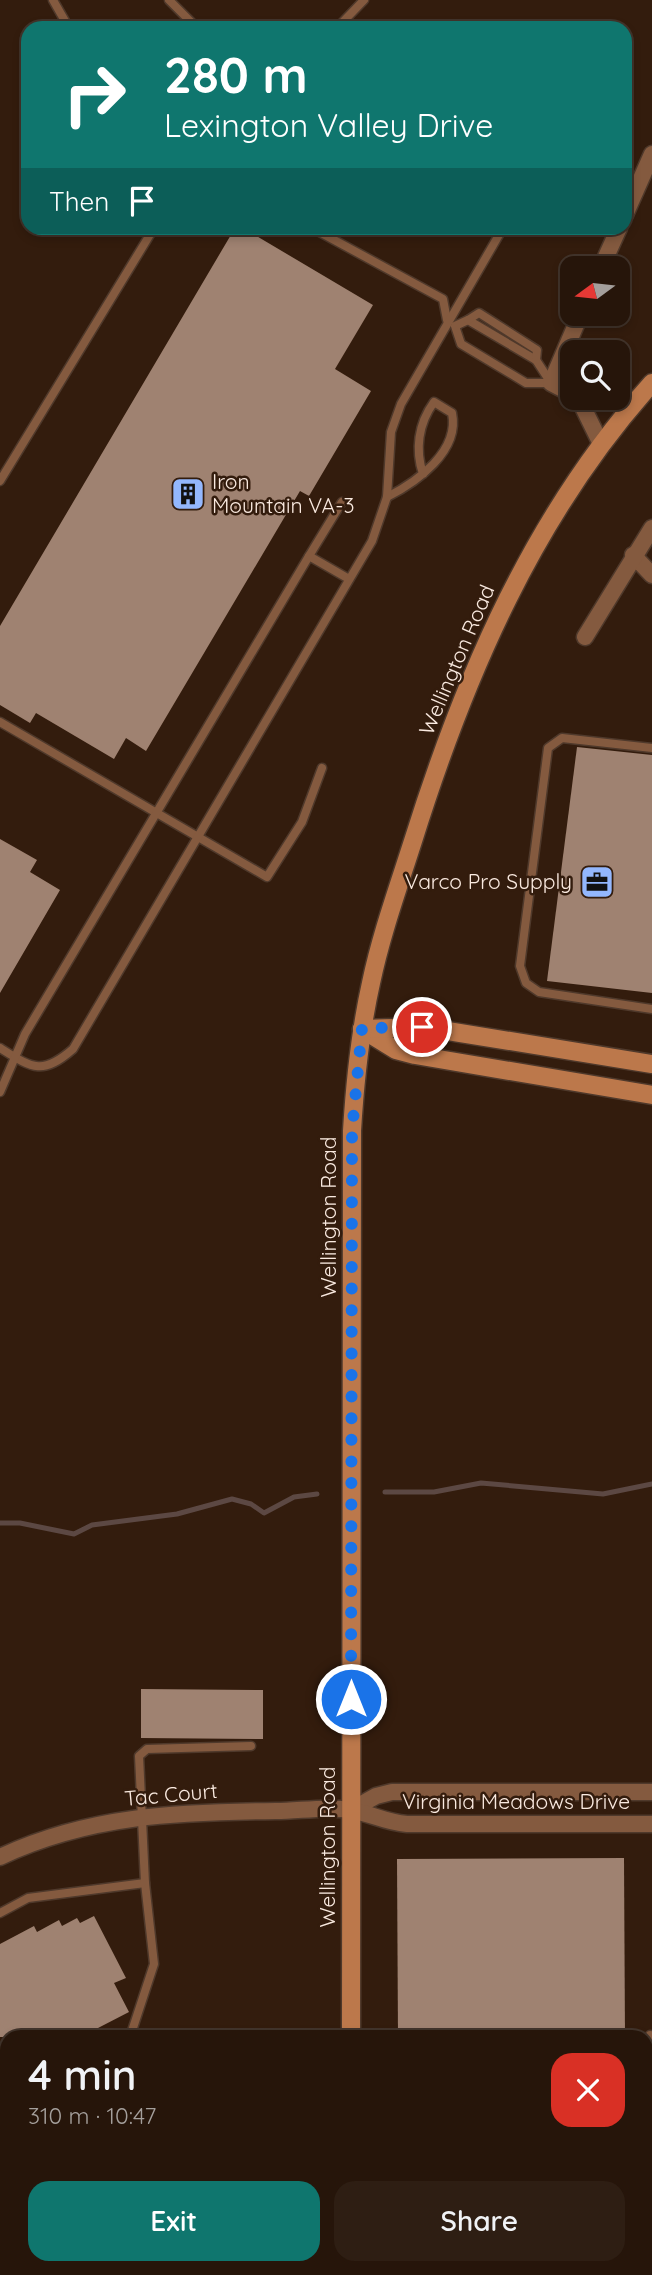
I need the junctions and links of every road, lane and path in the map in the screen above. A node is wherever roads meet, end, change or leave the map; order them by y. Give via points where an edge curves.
1 (53, 0) edge
2 (169, 0) edge
3 (364, 0) edge
4 (65, 21) edge
5 (190, 21) edge
6 (345, 21) edge
7 (652, 154) edge
8 (632, 190) edge
9 (150, 235) edge
10 (325, 235) edge
11 (499, 235) edge
12 (616, 235) edge
13 (606, 256) edge
14 (451, 323) junction
15 (575, 326) edge
16 (551, 383) junction
17 (652, 383) edge
18 (560, 388) edge
19 (630, 400) edge
20 (636, 401) junction
21 (584, 410) edge
22 (601, 444) junction
23 (423, 474) junction
24 (0, 481) edge
25 (387, 497) junction
26 (342, 502) dead end
27 (652, 528) edge
28 (633, 555) junction
29 (309, 556) junction
30 (652, 575) edge
31 (349, 579) junction
32 (585, 637) dead end
33 (0, 722) edge
34 (652, 748) edge
35 (322, 768) dead end
36 (156, 813) junction
37 (196, 837) junction
38 (652, 1009) edge
39 (362, 1028) junction
40 (0, 1048) edge
41 (14, 1056) junction
42 (652, 1064) edge
43 (0, 1091) edge
44 (652, 1095) edge
45 (251, 1746) dead end
46 (652, 1791) edge
47 (351, 1810) junction
48 (144, 1815) junction
49 (652, 1824) edge
50 (0, 1857) edge
51 (145, 1883) junction
52 (0, 1913) edge
53 (132, 2030) edge
54 (351, 2030) edge

1 - 4 lane
2 - 5 lane
3 - 6 lane
7 - 8 street
9 - 24 lane
10 - 14 lane via 443,299
11 - 14 lane
12 - 13 street
14 - 16 lane via 468,320 536,360
14 - 16 lane via 461,344 487,360 526,383
14 - 25 lane via 416,373 394,423
15 - 16 street
16 - 18 street
17 - 20 main road, Wellington Road
19 - 20 street
20 - 22 main road, Wellington Road
21 - 22 street
22 - 39 main road, Wellington Road via 542,534 477,661 408,856
23 - 23 lane via 455,427 452,413 434,402 416,453
23 - 25 lane
25 - 31 lane via 372,541
26 - 29 lane
27 - 28 street
28 - 30 street
28 - 32 street
29 - 31 lane
29 - 36 lane
31 - 37 lane
33 - 36 lane
34 - 38 lane via 562,738 548,748 520,967 526,983 539,992
35 - 37 lane via 302,822 267,877
36 - 37 lane
36 - 41 lane
37 - 41 lane via 73,1049 45,1068
39 - 42 main road via 422,1027
39 - 44 main road via 387,1045 415,1055
39 - 47 main road, Wellington Road via 352,1131
40 - 41 lane
41 - 43 lane
45 - 48 lane via 142,1751
46 - 47 street, Virginia Meadows Drive via 392,1792
47 - 48 street, Tac Court
47 - 49 street, Virginia Meadows Drive via 407,1824
47 - 54 main road, Wellington Road
48 - 50 street, Tac Court via 87,1827
48 - 51 lane
51 - 52 lane via 28,1898
51 - 53 lane via 154,1964

